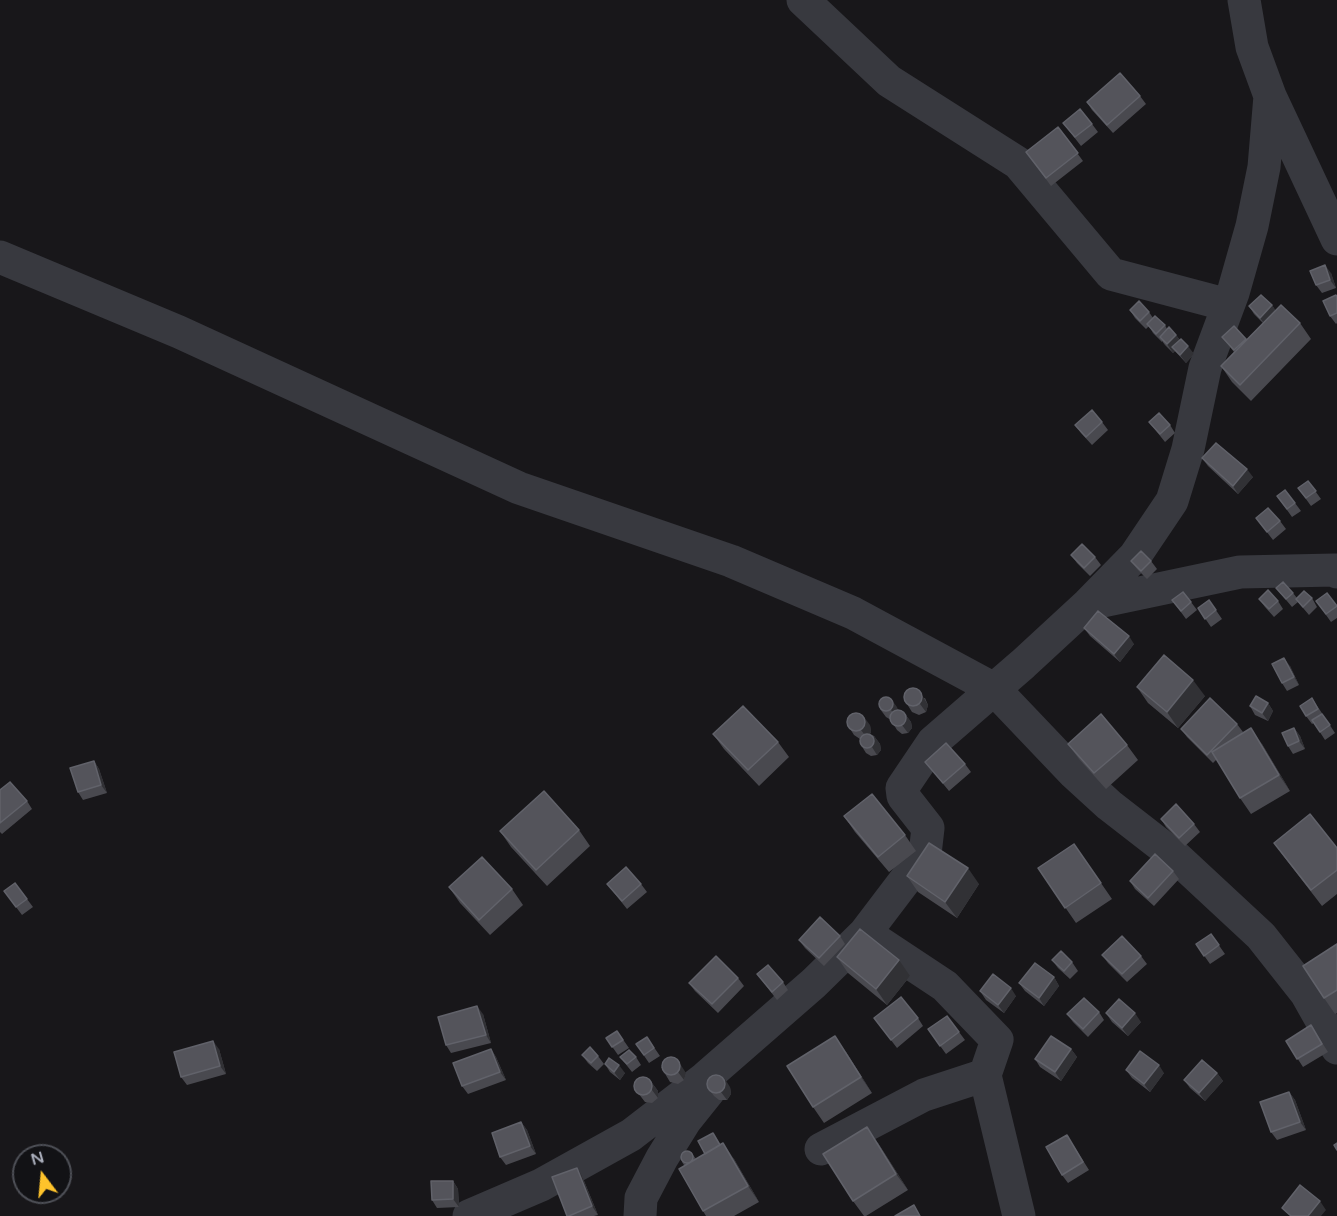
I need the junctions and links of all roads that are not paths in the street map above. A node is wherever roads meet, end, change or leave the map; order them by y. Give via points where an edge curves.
1 (803, 0) edge
2 (1244, 0) edge
3 (1270, 96) junction
4 (1337, 238) edge
5 (0, 257) edge
6 (1228, 305) junction
7 (1337, 572) edge
8 (1088, 604) junction
9 (994, 689) junction
10 (866, 933) junction
11 (1337, 1048) edge
12 (985, 1075) junction
13 (705, 1078) junction
14 (821, 1149) dead end
15 (469, 1216) edge
16 (640, 1216) edge
17 (1019, 1216) edge

1 - 6 street via 889,81 1018,163 1111,274
2 - 3 street via 1252,47
3 - 4 street
3 - 6 street via 1264,167 1252,226
5 - 9 street via 179,332 519,488 731,561 853,613
6 - 8 street via 1205,368 1188,449 1172,501 1135,556
7 - 8 street via 1240,572
8 - 9 street
9 - 10 street via 933,742 902,788 903,796 928,828 927,849
9 - 11 street via 1074,773 1176,857 1261,936 1306,993
10 - 12 street via 945,986 997,1040
10 - 13 street
12 - 14 street via 924,1095
12 - 17 street
13 - 15 street via 631,1135 541,1185
13 - 16 street via 709,1091 662,1158 641,1198

